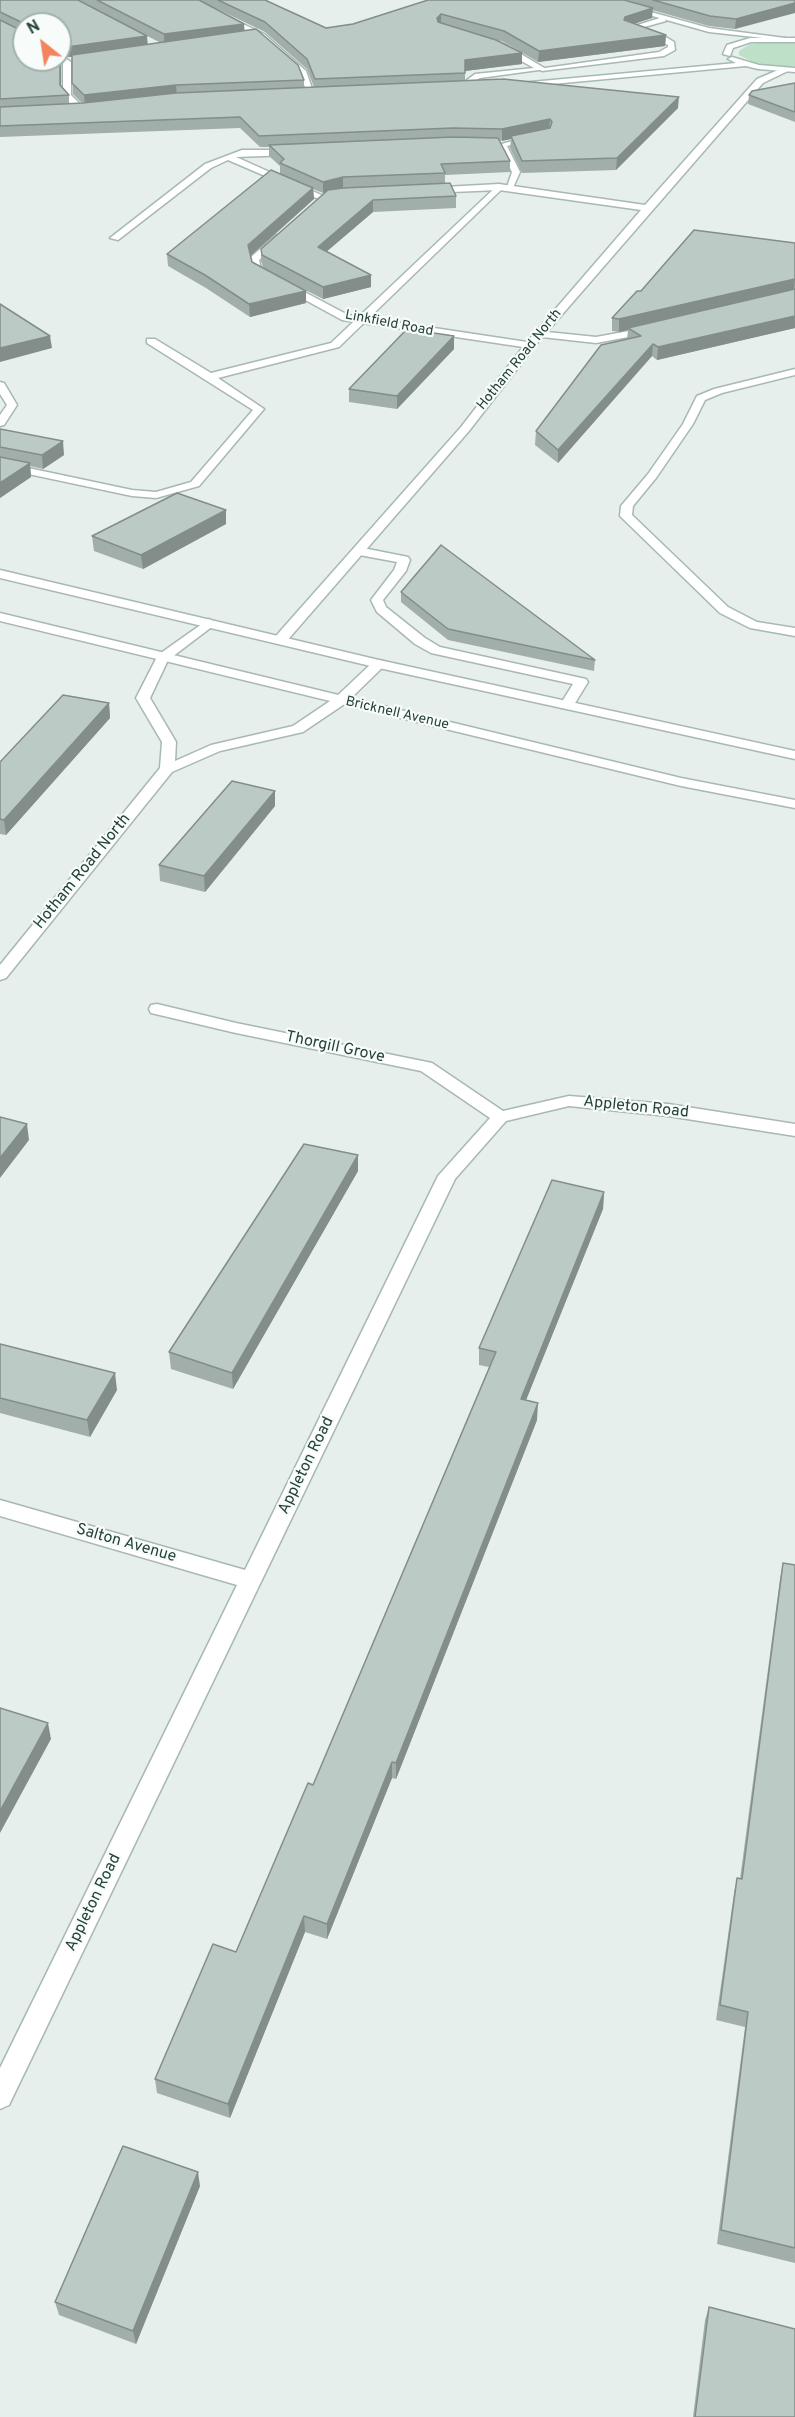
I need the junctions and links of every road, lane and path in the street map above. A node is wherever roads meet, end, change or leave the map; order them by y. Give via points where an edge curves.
1 (186, 0) edge
2 (599, 0) edge
3 (663, 19) junction
4 (709, 30) junction
5 (261, 36) junction
6 (781, 38) junction
7 (239, 39) edge
8 (795, 40) edge
9 (490, 42) edge
10 (729, 50) junction
11 (72, 60) edge
12 (77, 60) edge
13 (744, 64) junction
14 (758, 67) junction
15 (542, 69) junction
16 (791, 70) edge
17 (65, 72) edge
18 (638, 73) junction
19 (760, 81) junction
20 (508, 85) edge
21 (484, 87) edge
22 (461, 88) edge
23 (472, 88) junction
24 (324, 94) edge
25 (312, 95) junction
26 (301, 96) edge
27 (92, 109) edge
28 (70, 110) edge
29 (81, 110) junction
30 (546, 135) edge
31 (490, 143) edge
32 (502, 145) junction
33 (299, 151) edge
34 (228, 157) junction
35 (504, 188) junction
36 (422, 190) edge
37 (313, 207) edge
38 (648, 208) junction
39 (289, 229) edge
40 (115, 238) dead end
41 (360, 321) junction
42 (664, 327) edge
43 (540, 334) junction
44 (151, 341) dead end
45 (530, 345) junction
46 (795, 372) edge
47 (212, 378) junction
48 (0, 385) edge
49 (0, 423) edge
50 (0, 465) edge
51 (358, 550) junction
52 (0, 574) edge
53 (0, 617) edge
54 (209, 623) junction
55 (795, 632) edge
56 (280, 640) junction
57 (163, 658) junction
58 (379, 664) junction
59 (341, 700) junction
60 (567, 705) junction
61 (795, 754) edge
62 (167, 769) junction
63 (795, 804) edge
64 (0, 975) edge
65 (157, 1009) dead end
66 (500, 1117) junction
67 (795, 1130) edge
68 (0, 1508) edge
69 (252, 1581) junction
70 (0, 2096) edge

1 - 5 street
2 - 3 street
3 - 4 street
3 - 15 street via 629,29 670,44 672,48 661,54
4 - 6 street
4 - 10 street via 726,39
5 - 7 street
5 - 25 street via 303,73
6 - 8 street
6 - 10 street via 750,40
9 - 15 street
10 - 13 street via 732,59
10 - 18 street via 697,62
11 - 12 street
13 - 14 street
13 - 18 street
14 - 16 street
14 - 19 street
15 - 23 street via 478,76 471,80
16 - 19 street, Hotham Road North
17 - 29 street via 68,96
18 - 20 street
19 - 38 street, Hotham Road North
21 - 23 street
22 - 23 street
24 - 25 street
25 - 26 street
27 - 29 street
28 - 29 street
30 - 32 street
31 - 32 street
32 - 35 street via 516,172
33 - 34 street
34 - 37 street via 329,197
34 - 40 street via 208,166
35 - 36 street
35 - 38 street
35 - 41 street
38 - 43 street, Hotham Road North
39 - 41 street, Linkfield Road via 254,259 257,270 345,318
41 - 45 street, Linkfield Road
41 - 47 street via 335,345
42 - 43 street via 596,340
43 - 45 street, Hotham Road North
44 - 47 street
45 - 51 street, Hotham Road North via 465,429
46 - 55 street via 701,398 676,441 627,506 626,516 724,610 754,625
47 - 50 street via 259,409 195,484 156,495 132,493
48 - 49 street via 12,405
51 - 56 street, Hotham Road North
51 - 60 street via 404,560 400,571 376,600 381,609 420,641 436,650 581,682
52 - 54 street
53 - 57 street, Bricknell Avenue
54 - 56 street
54 - 57 street
56 - 58 street
57 - 59 street, Bricknell Avenue
57 - 62 street via 143,698 169,742
58 - 59 street, Hotham Road North
58 - 60 street
59 - 62 street, Hotham Road North via 298,729 216,748
59 - 63 street, Bricknell Avenue via 681,782
60 - 61 street
62 - 64 street, Hotham Road North
65 - 66 street, Thorgill Grove via 426,1067
66 - 67 street, Appleton Road via 569,1101 668,1110
66 - 69 street, Appleton Road via 447,1176
68 - 69 street, Salton Avenue
69 - 70 street, Appleton Road

